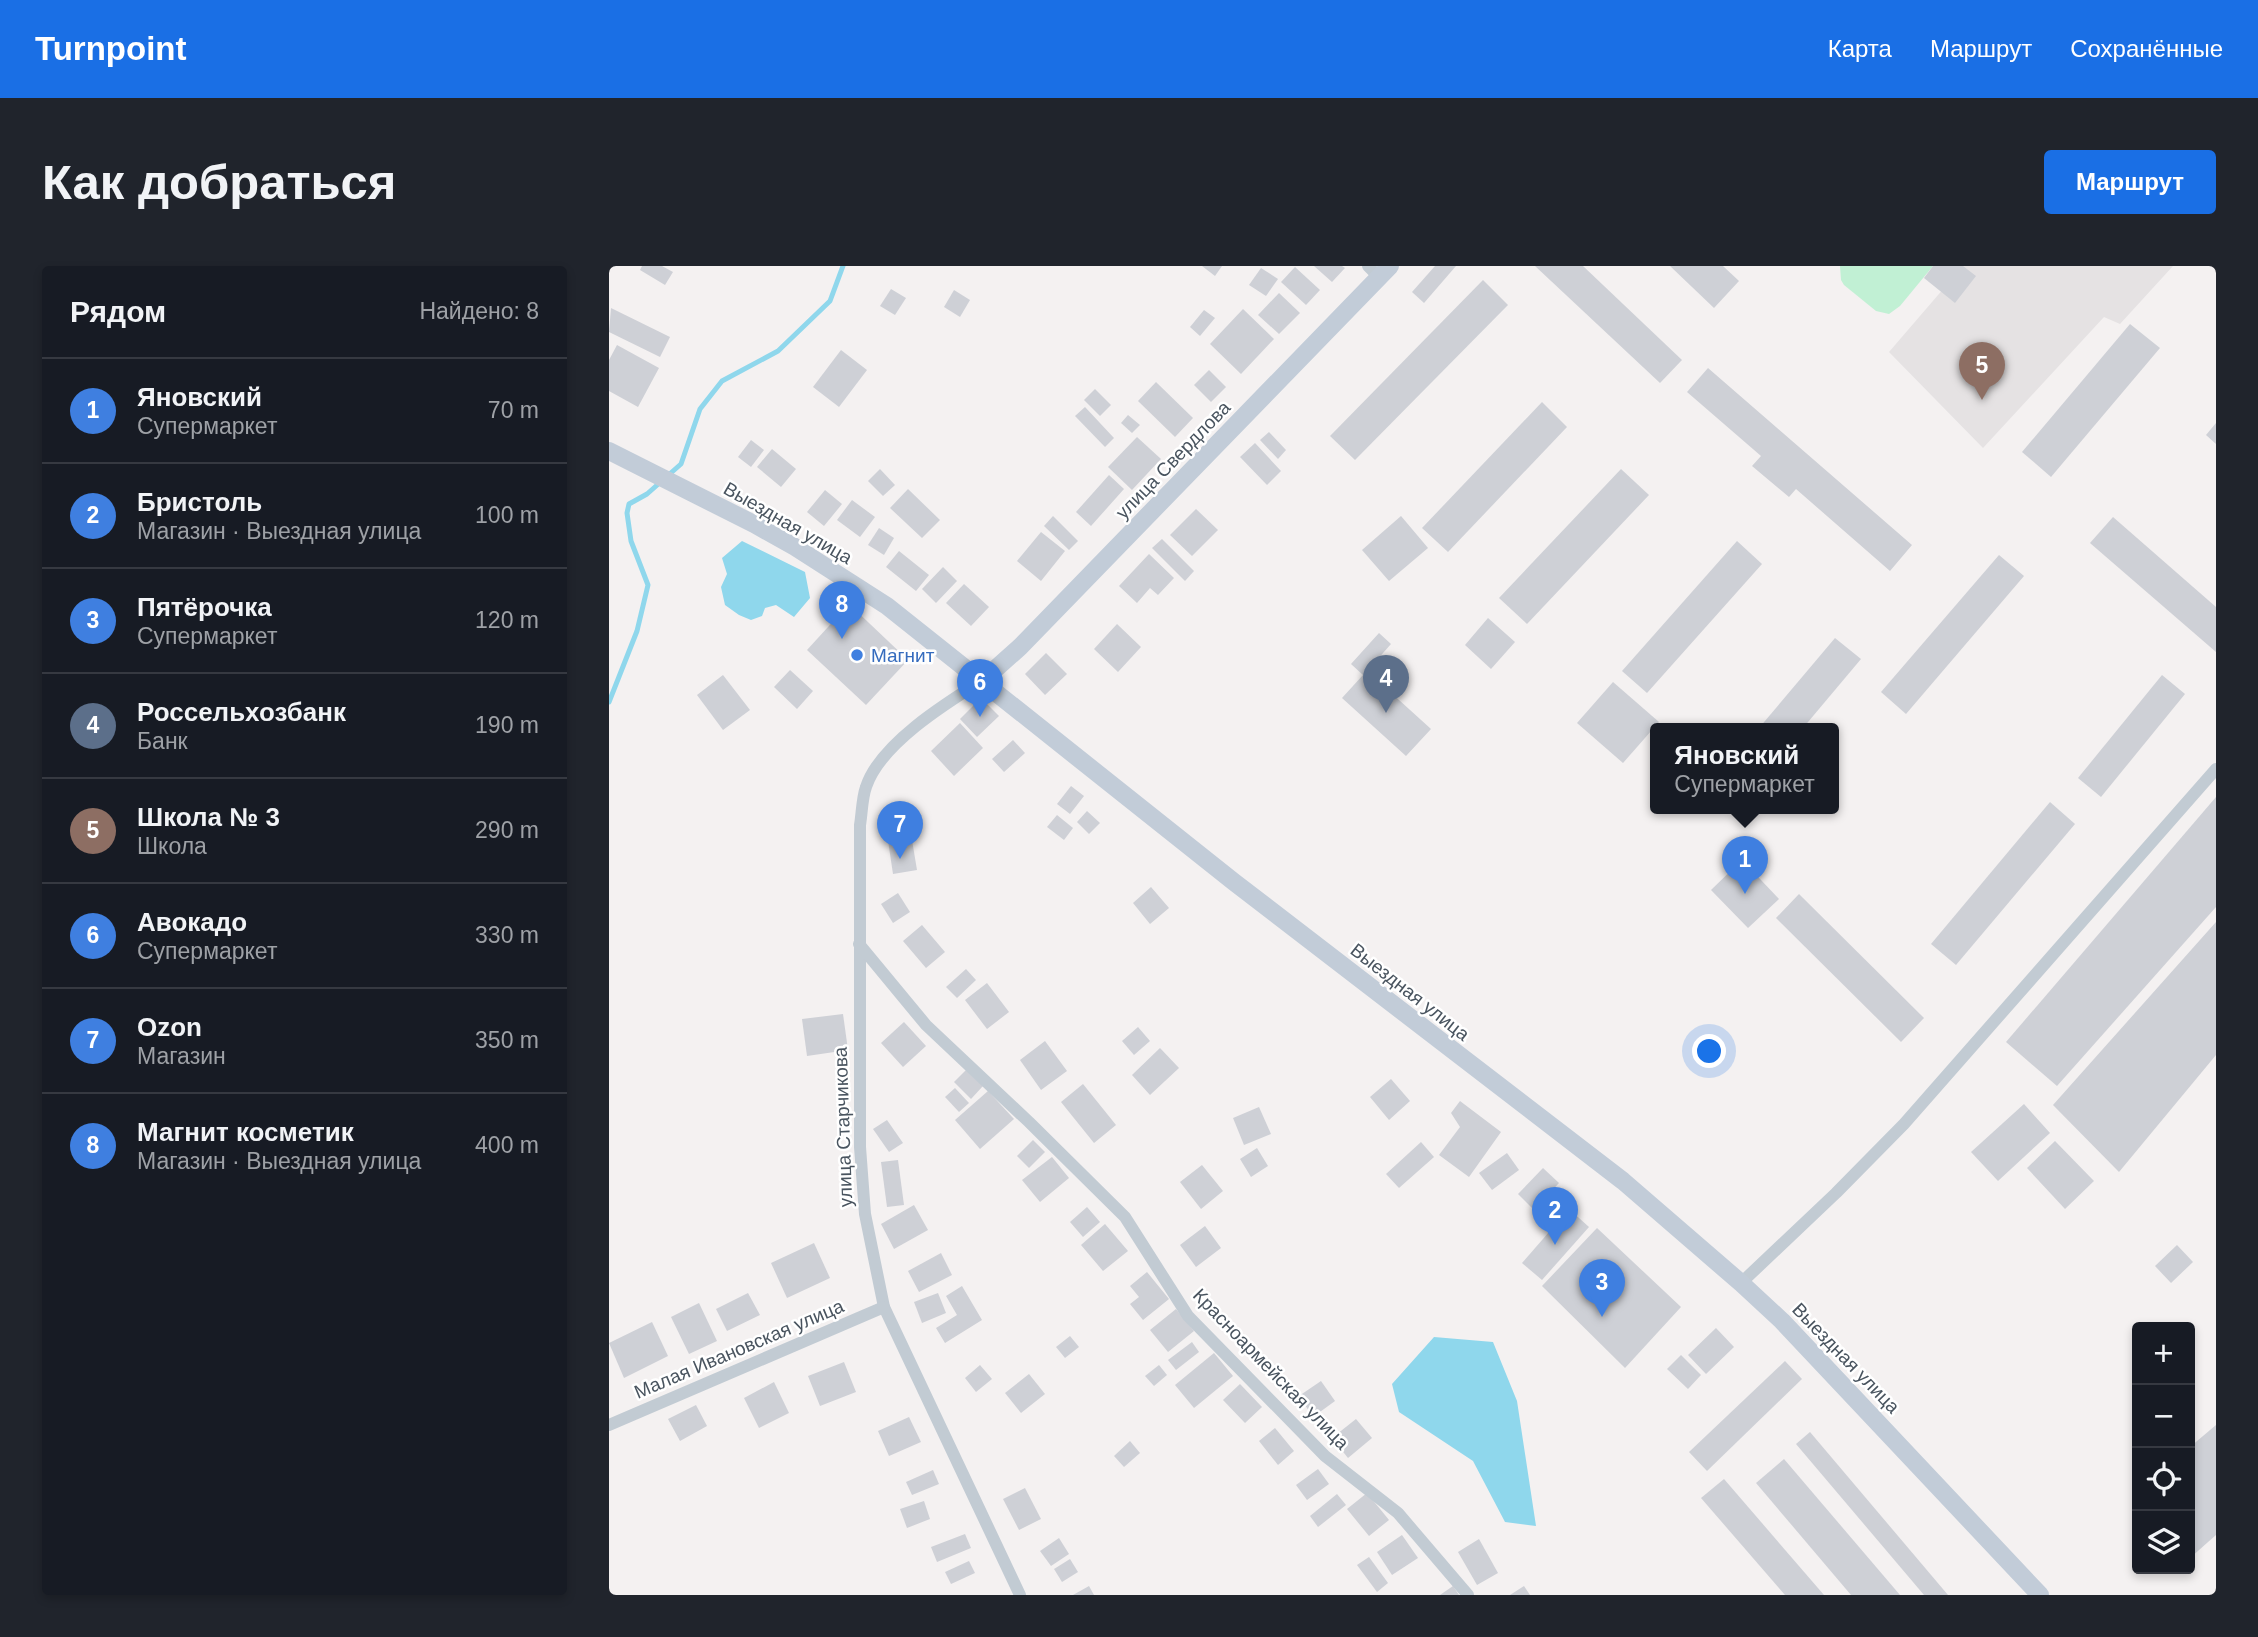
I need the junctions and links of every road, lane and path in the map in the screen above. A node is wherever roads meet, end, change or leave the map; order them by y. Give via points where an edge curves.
1 (1379, 270) edge
2 (609, 451) edge
3 (983, 680) junction
4 (2216, 769) edge
5 (859, 944) junction
6 (1741, 1283) junction
7 (884, 1307) junction
8 (609, 1425) edge
9 (1020, 1595) edge
10 (1468, 1595) edge
11 (2041, 1595) edge

1 - 3 street, улица Свердлова via 1020,647
2 - 3 street, Выездная улица via 795,547 876,598
3 - 5 street, улица Старчикова via 903,738 866,786 860,825
3 - 6 street, Выездная улица via 1234,882 1623,1181
4 - 6 street via 1904,1124
5 - 7 street, улица Старчикова via 860,1147 865,1214
5 - 10 street, Красноармейская улица via 926,1025 1125,1217 1188,1316 1325,1457 1398,1513
6 - 11 street, Выездная улица
7 - 8 street, Малая Ивановская улица
7 - 9 street, улица Старчикова

